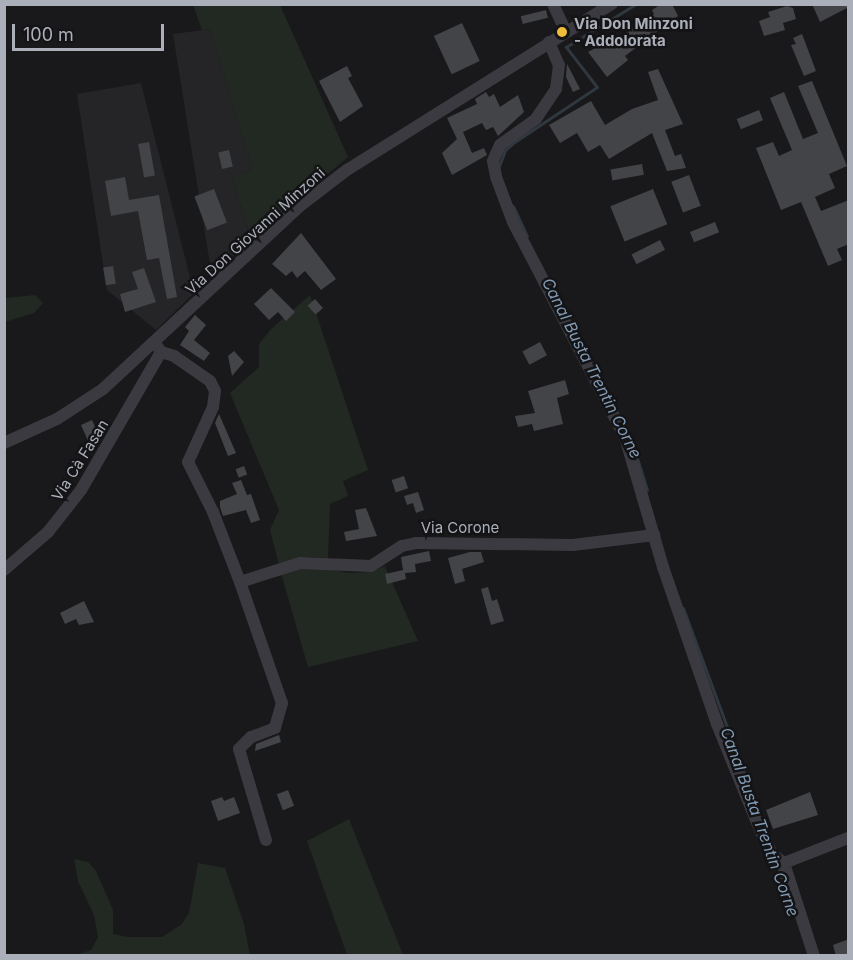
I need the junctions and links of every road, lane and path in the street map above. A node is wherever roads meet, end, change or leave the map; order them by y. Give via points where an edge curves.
1 (553, 4) edge
2 (612, 4) edge
3 (566, 32) junction
4 (549, 42) junction
5 (158, 347) junction
6 (4, 443) edge
7 (654, 535) junction
8 (4, 570) edge
9 (240, 582) junction
10 (849, 838) edge
11 (267, 840) dead end
12 (784, 863) junction
13 (814, 956) edge

1 - 3 street
2 - 3 street, Via Don Giovanni Minzoni
3 - 4 street, Via Don Giovanni Minzoni
4 - 5 street, Via Don Giovanni Minzoni via 324,186
4 - 7 street via 559,65 556,89 536,119 500,145 493,161 496,177 513,222 625,437
5 - 6 street, Via Don Giovanni Minzoni via 81,405
5 - 8 street, Via Cà Fasan via 81,490 48,532
5 - 9 street via 210,381 215,391 213,407 188,462 213,512
7 - 9 street, Via Corone via 573,545 416,543 402,546 371,566 300,563
7 - 12 street via 721,734 772,855
9 - 11 street via 282,703 275,728 251,737 239,749
10 - 12 street
12 - 13 street

